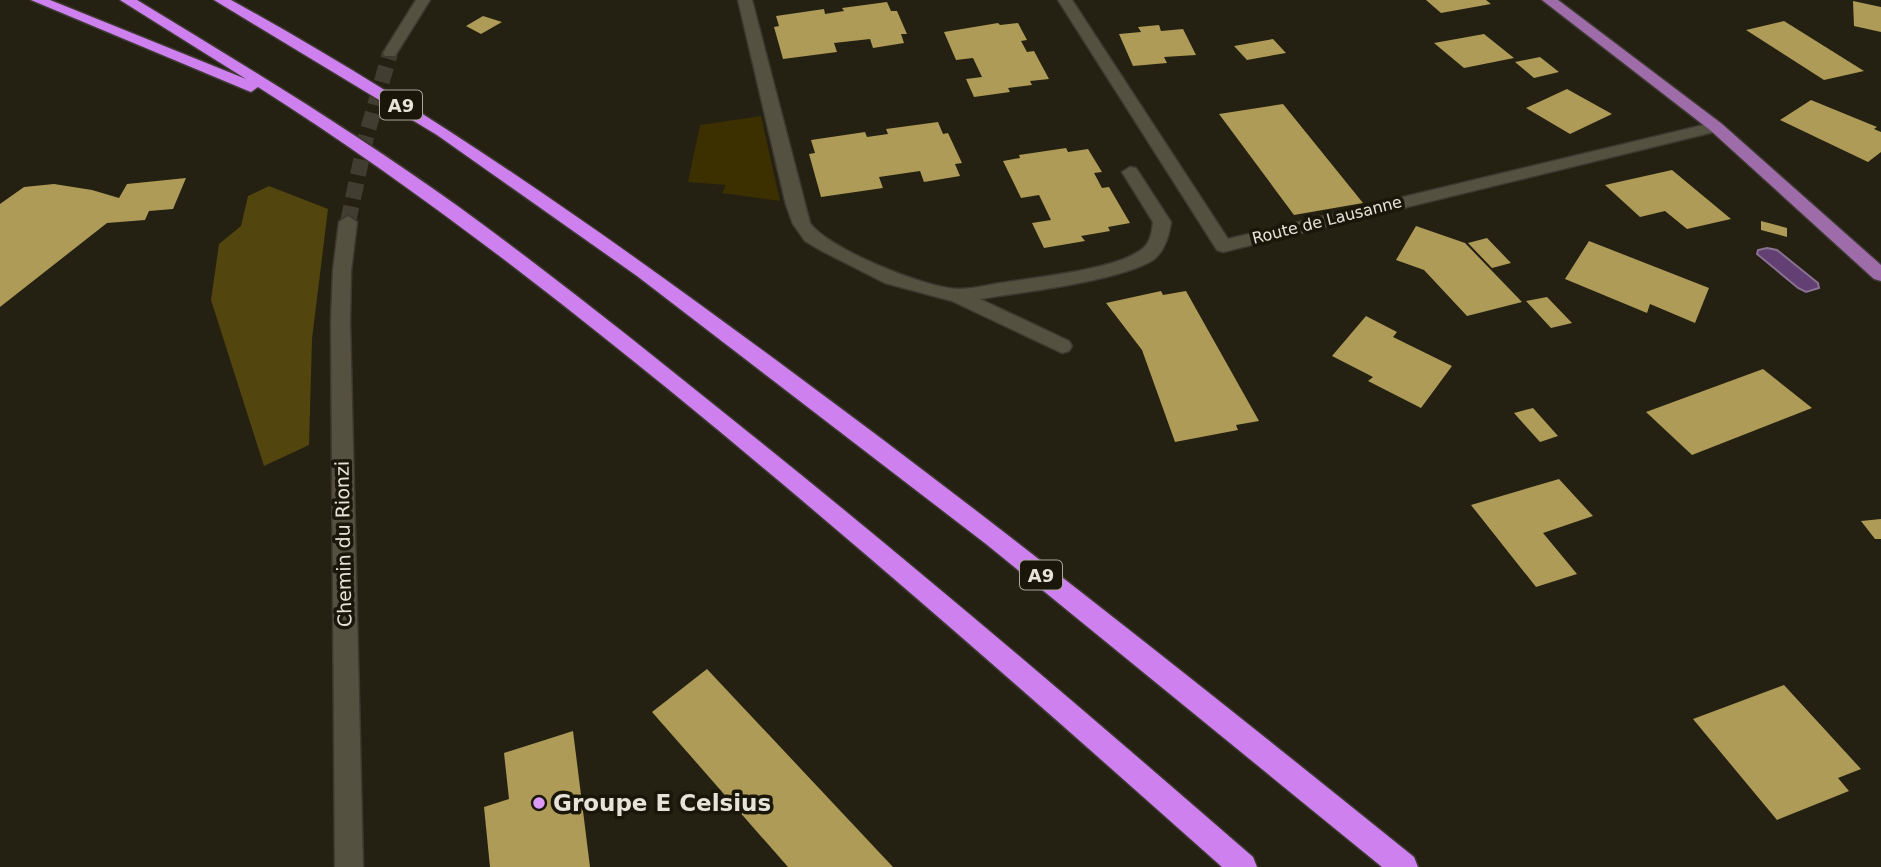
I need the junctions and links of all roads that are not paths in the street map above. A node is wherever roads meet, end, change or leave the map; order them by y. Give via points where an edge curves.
1 (38, 0) edge
2 (127, 0) edge
3 (222, 0) edge
4 (423, 0) edge
5 (745, 0) edge
6 (1065, 0) edge
7 (1549, 0) edge
8 (390, 54) tunnel mouth
9 (305, 109) junction
10 (1716, 127) junction
11 (1130, 172) dead end
12 (348, 222) tunnel mouth
13 (1881, 275) edge
14 (958, 296) junction
15 (1062, 346) dead end
16 (349, 867) edge
17 (1243, 867) edge
18 (1404, 867) edge

1 - 9 highway
2 - 9 highway
3 - 18 highway, A9 via 476,153 671,292 1012,551
4 - 8 street
5 - 14 street via 795,205 807,231 826,246 892,279
6 - 10 street, Route de Lausanne via 1223,246
7 - 10 main road
9 - 17 highway via 476,229 756,450
10 - 13 main road
11 - 14 street via 1162,222 1160,240 1146,256 1117,267
12 - 16 street, Chemin du Rionzi via 342,275 341,514
14 - 15 street

